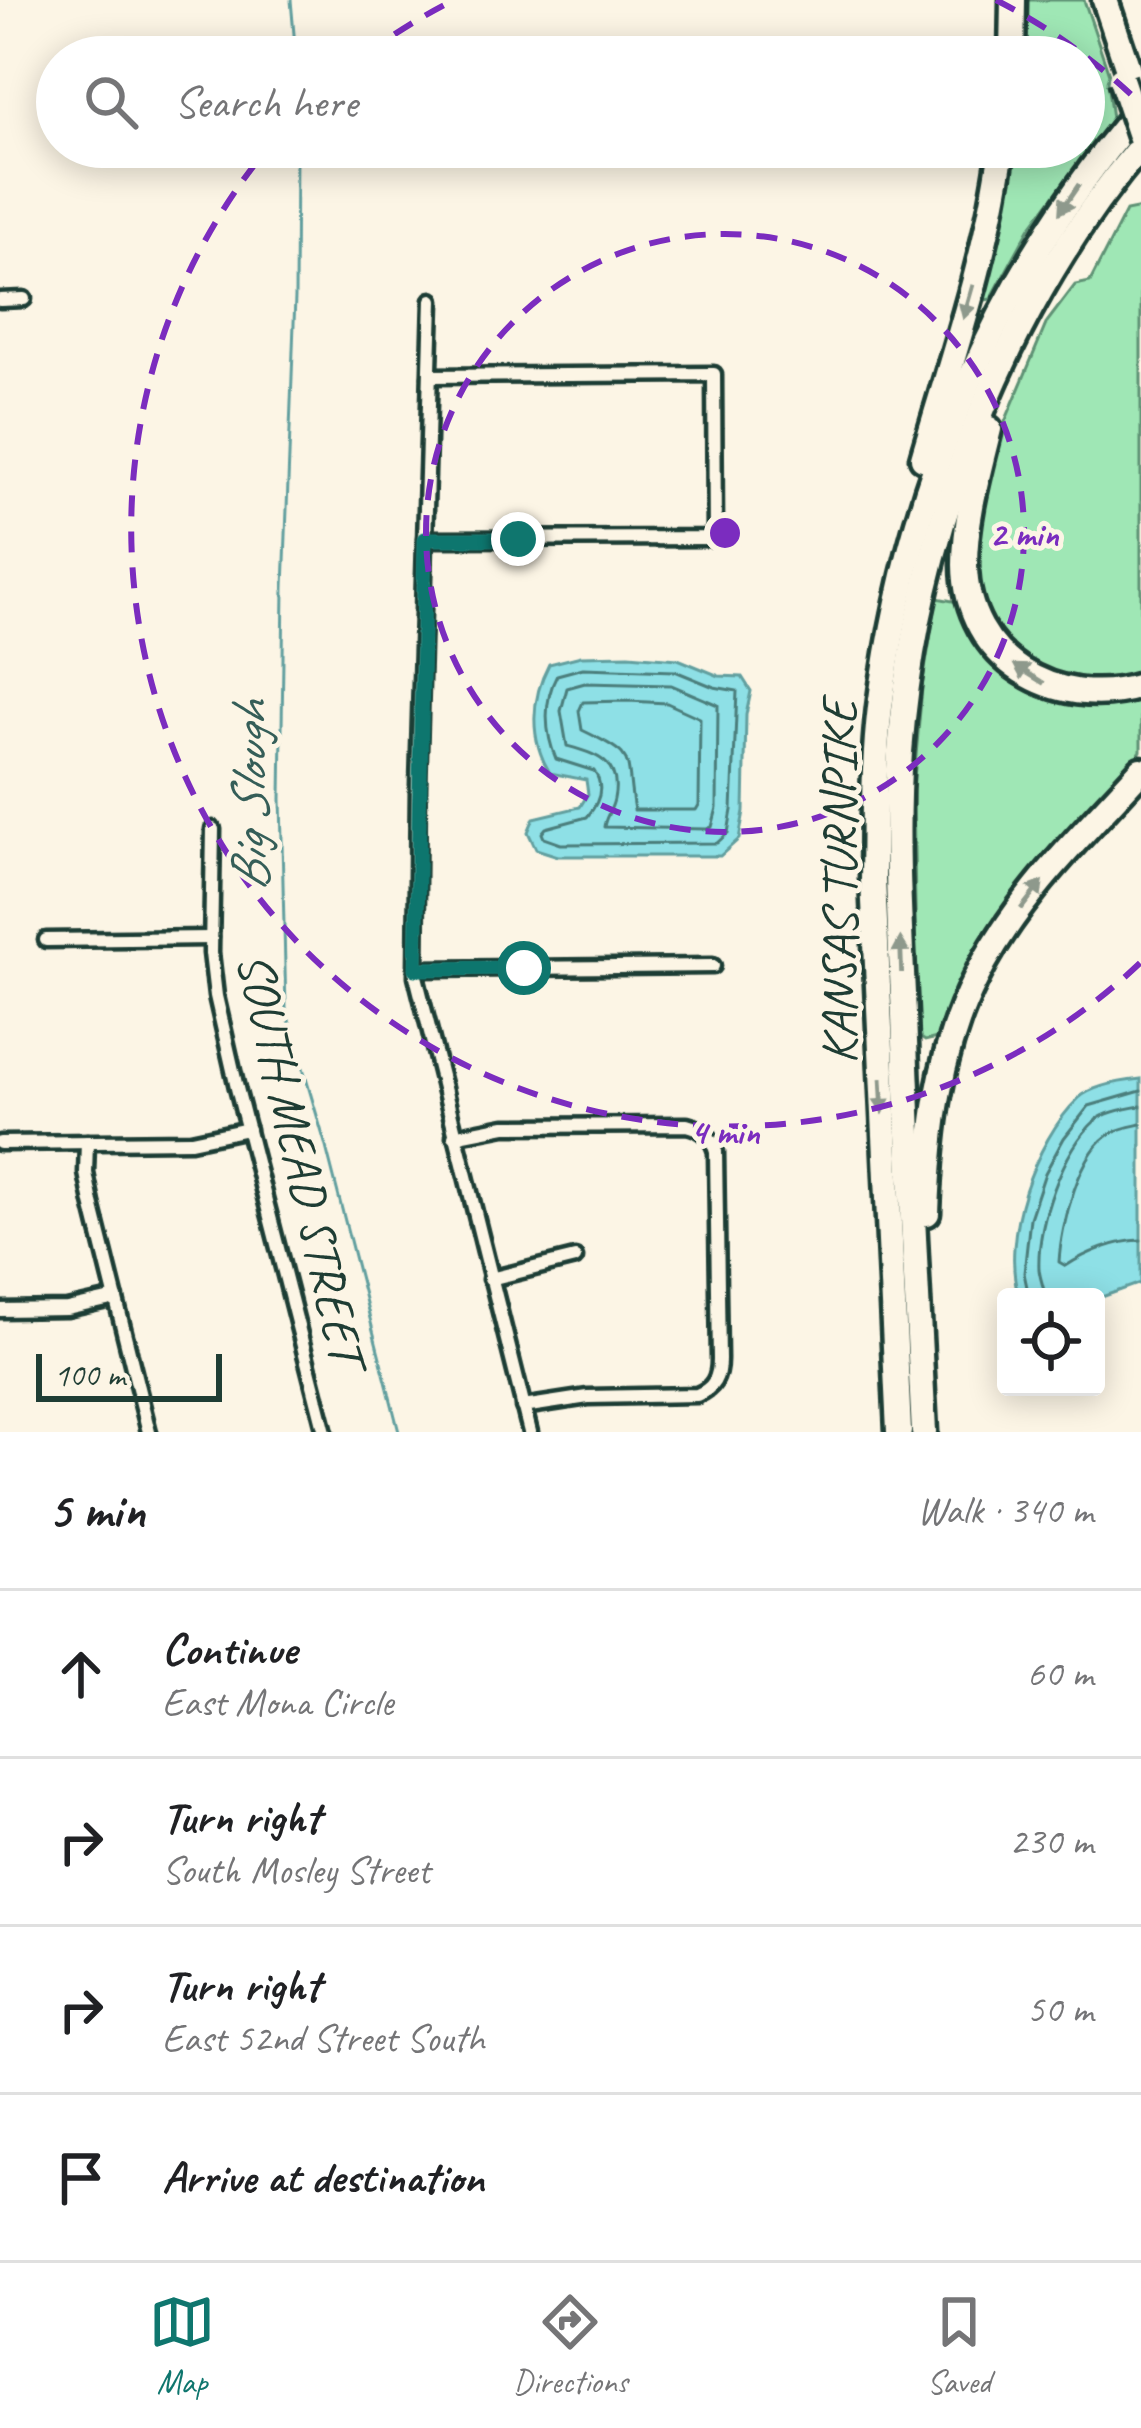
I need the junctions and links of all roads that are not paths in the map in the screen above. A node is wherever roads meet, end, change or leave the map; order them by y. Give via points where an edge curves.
1 (1013, 0) edge
2 (1093, 0) edge
3 (1105, 0) edge
4 (1012, 36) edge
5 (1124, 74) junction
6 (1141, 107) edge
7 (1141, 142) edge
8 (1105, 151) edge
9 (999, 168) edge
10 (1091, 168) edge
11 (1107, 188) junction
12 (24, 299) dead end
13 (0, 300) edge
14 (432, 301) dead end
15 (430, 376) junction
16 (425, 539) junction
17 (895, 612) junction
18 (1141, 686) edge
19 (1141, 770) edge
20 (213, 829) dead end
21 (211, 938) junction
22 (46, 940) dead end
23 (713, 966) dead end
24 (416, 969) junction
25 (248, 1129) junction
26 (454, 1136) junction
27 (87, 1142) junction
28 (0, 1143) edge
29 (575, 1258) dead end
30 (490, 1279) junction
31 (116, 1298) junction
32 (0, 1310) edge
33 (920, 1366) junction
34 (523, 1407) junction
35 (149, 1432) edge
36 (325, 1432) edge
37 (530, 1432) edge
38 (899, 1432) edge
39 (923, 1432) edge

1 - 4 highway
2 - 5 highway
3 - 5 highway
5 - 6 highway
5 - 7 highway, bridge
6 -> 8 highway, KANSAS TURNPIKE
7 - 11 highway, KANSAS TURNPIKE
9 -> 17 highway via 980,263 903,523
10 -> 17 highway, KANSAS TURNPIKE via 1045,235 956,411
18 -> 11 highway via 1072,692 1025,674 982,629 966,576 970,509 990,425
33 -> 11 highway, KANSAS TURNPIKE via 898,857 907,691 938,533 982,412 1032,308
12 - 13 street
14 - 15 street
15 - 16 street
15 - 16 street via 714,374 715,538
16 - 24 street
17 -> 38 highway, KANSAS TURNPIKE via 880,711 873,880
33 -> 19 highway via 930,1141 961,1014 1026,902
20 - 21 street, SOUTH MEAD STREET
21 - 22 street
21 - 25 street, SOUTH MEAD STREET via 216,996
23 - 24 street
24 - 26 street
25 - 27 street via 191,1141
25 - 36 street, SOUTH MEAD STREET
26 - 30 street
26 - 34 street via 505,1126 687,1125 706,1133 716,1151 716,1380 697,1395
27 - 28 street
27 - 31 street via 89,1192
29 - 30 street
30 - 34 street
31 - 32 street
31 - 35 street
33 - 39 highway, KANSAS TURNPIKE
34 - 37 street

